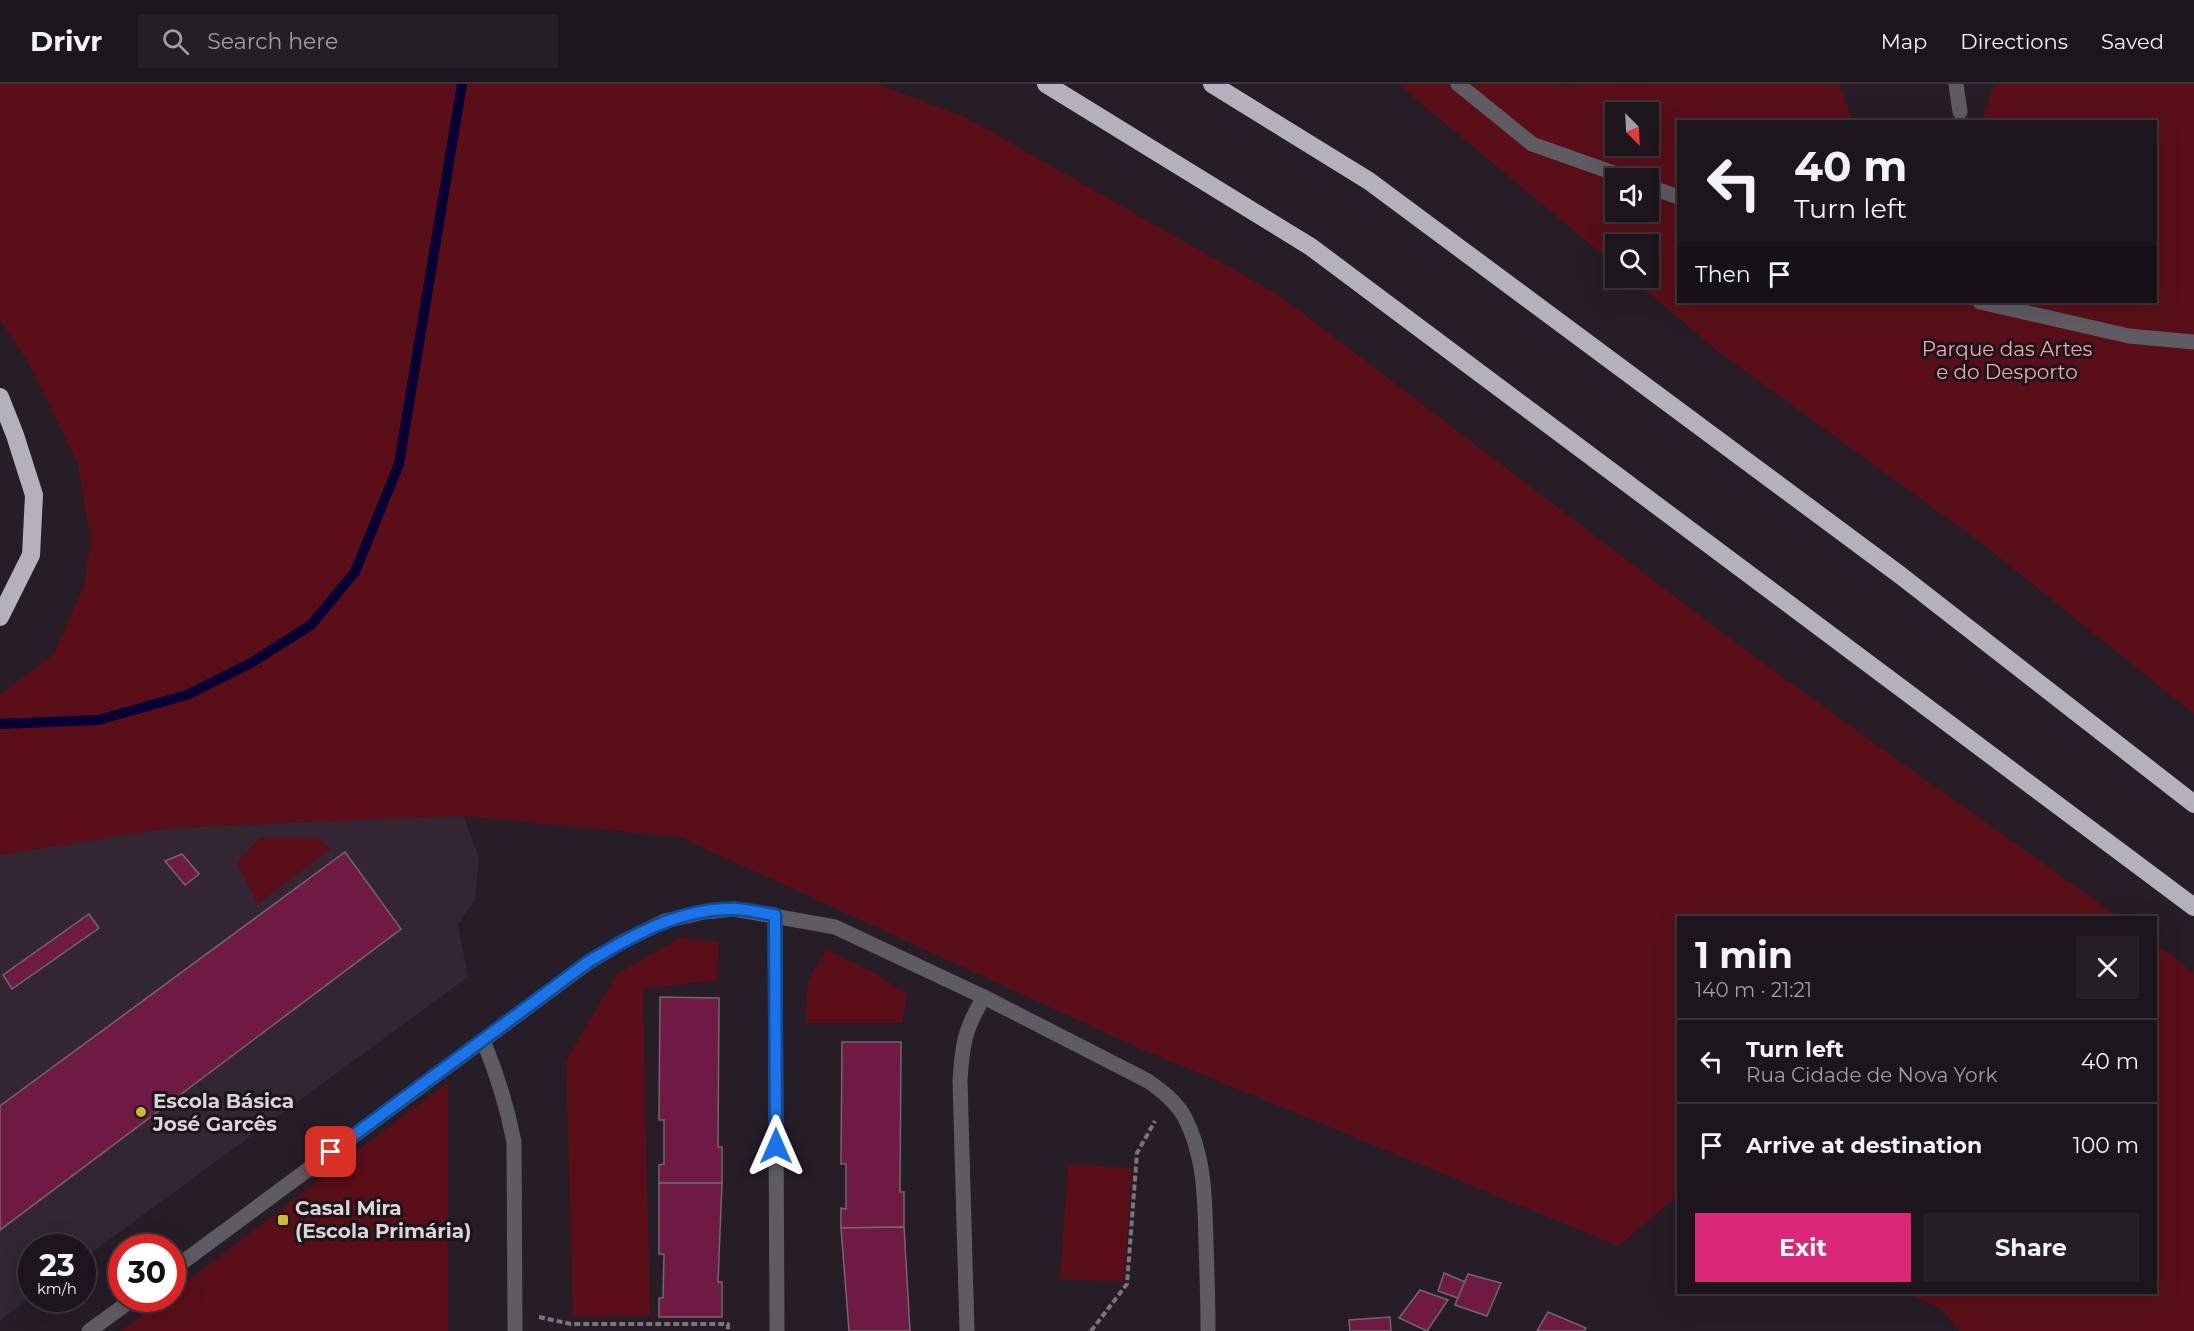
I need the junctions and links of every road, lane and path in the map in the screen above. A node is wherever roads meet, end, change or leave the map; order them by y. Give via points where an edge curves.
1 (1046, 84) edge
2 (1212, 84) edge
3 (1458, 84) edge
4 (1956, 84) edge
5 (1960, 112) dead end
6 (1605, 170) edge
7 (1659, 190) edge
8 (1677, 196) edge
9 (1984, 303) edge
10 (2194, 342) edge
11 (0, 397) edge
12 (0, 617) edge
13 (2194, 804) edge
14 (2194, 908) edge
15 (775, 915) junction
16 (984, 996) junction
17 (483, 1040) junction
18 (1169, 1097) junction
19 (186, 1260) edge
20 (115, 1312) edge
21 (571, 1324) dead end
22 (89, 1331) edge
23 (515, 1331) edge
24 (728, 1331) edge
25 (777, 1331) edge
26 (968, 1331) edge
27 (1091, 1331) edge
28 (1208, 1331) edge

1 - 14 highway via 1311,247
2 - 13 highway via 1369,181 1900,575
3 - 6 street via 1532,144
4 - 5 street
7 - 8 street
9 - 10 street via 2129,336
11 - 12 highway via 34,495 31,555
15 - 16 street via 835,927
15 - 17 street via 734,909 665,921 588,962
15 - 25 street
16 - 18 street via 1148,1081
16 - 26 street via 970,1020 962,1048 960,1082
17 - 19 street
17 - 23 street via 506,1102 514,1142
18 - 27 path via 1137,1153 1127,1284
18 - 28 street via 1183,1115 1202,1166
20 - 22 street
21 - 24 path via 728,1324

